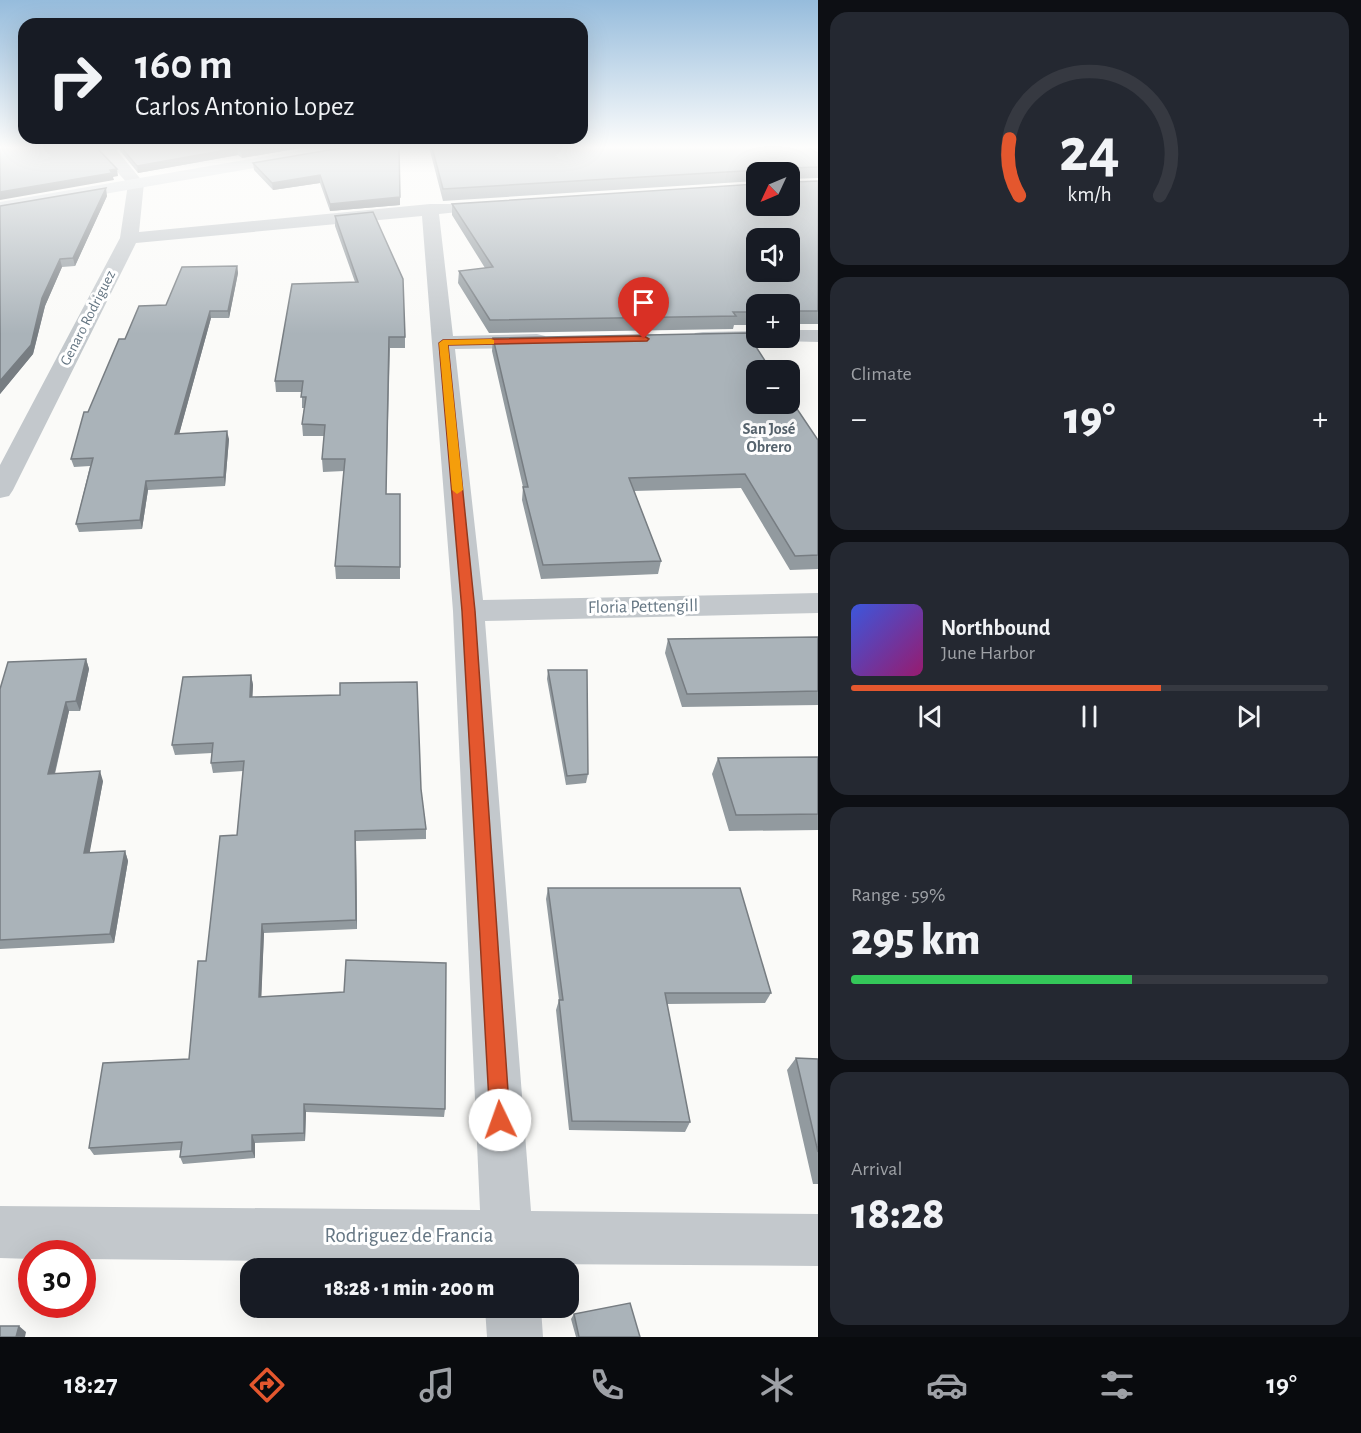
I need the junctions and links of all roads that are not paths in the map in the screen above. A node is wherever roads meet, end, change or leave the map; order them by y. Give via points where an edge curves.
1 (133, 209) edge
2 (426, 209) edge
3 (430, 209) edge
4 (129, 238) junction
5 (800, 336) edge
6 (818, 336) edge
7 (746, 337) edge
8 (687, 338) edge
9 (559, 340) edge
10 (443, 343) junction
11 (0, 490) edge
12 (818, 603) edge
13 (469, 611) junction
14 (0, 1232) edge
15 (818, 1240) edge
16 (508, 1252) edge
17 (514, 1318) edge
18 (515, 1337) edge

1 - 4 street, Genaro Rodriguez
2 - 4 street
3 - 10 street
4 - 11 street, Genaro Rodriguez
5 - 6 street
7 - 8 street
9 - 10 street
10 - 13 street
12 - 13 street, Floria Pettengill
13 - 16 street
14 - 16 street, Rodriguez de Francia
15 - 16 street, Rodriguez de Francia
17 - 18 street

